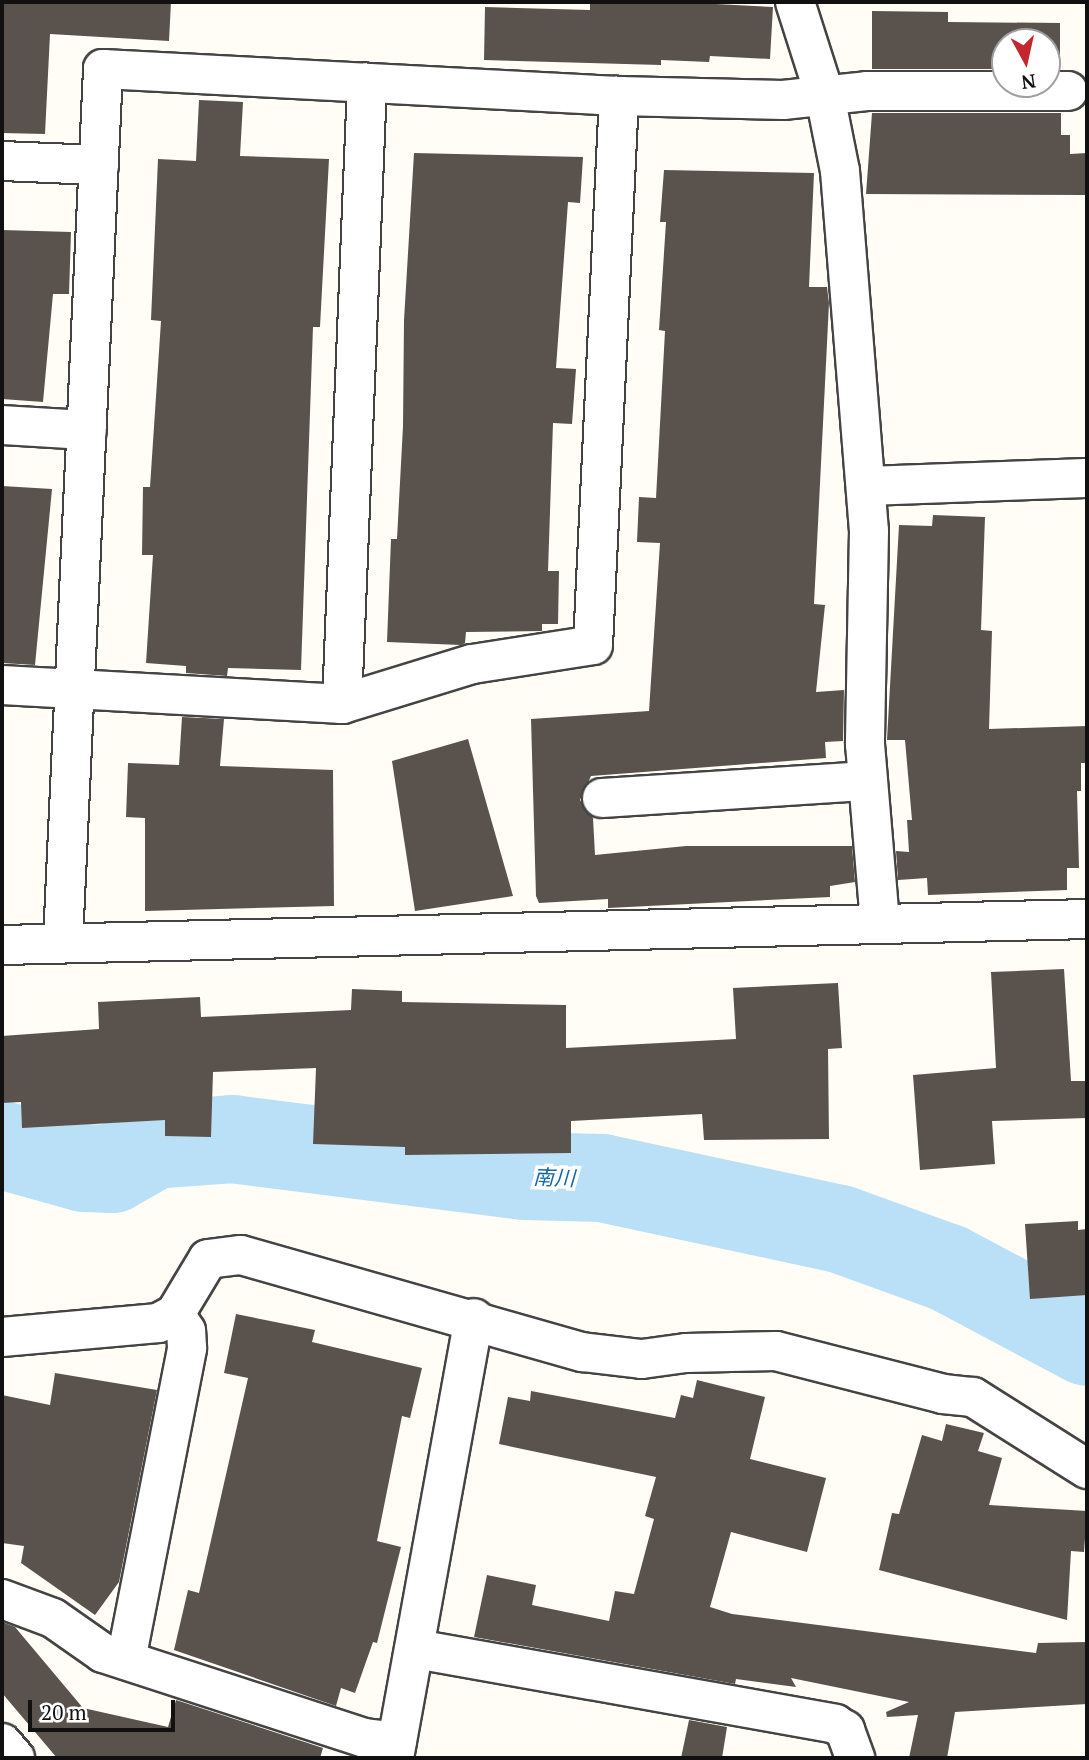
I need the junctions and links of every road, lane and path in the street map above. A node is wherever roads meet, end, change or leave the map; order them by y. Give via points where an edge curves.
1 (795, 2) edge
2 (367, 83) junction
3 (1068, 91) dead end
4 (619, 96) junction
5 (825, 96) junction
6 (2, 161) edge
7 (99, 164) junction
8 (2, 425) edge
9 (87, 430) junction
10 (1087, 478) edge
11 (866, 486) junction
12 (2, 685) edge
13 (76, 688) junction
14 (342, 704) junction
15 (867, 781) junction
16 (602, 798) dead end
17 (1087, 919) edge
18 (880, 923) junction
19 (63, 941) junction
20 (2, 945) edge
21 (175, 1314) junction
22 (474, 1318) junction
23 (2, 1337) edge
24 (1087, 1469) edge
25 (2, 1599) edge
26 (416, 1649) junction
27 (126, 1660) junction
28 (2, 1743) edge
29 (396, 1750) edge
30 (15, 1758) edge
31 (855, 1758) edge

1 - 5 street
2 - 4 street
2 - 7 street via 103,69
2 - 14 street
3 - 5 street via 867,91
4 - 5 street via 783,100
4 - 14 street via 593,645 472,664
5 - 11 street via 840,171
6 - 7 street
7 - 9 street
8 - 9 street
9 - 13 street
10 - 11 street
11 - 15 street
12 - 13 street
13 - 14 street
13 - 19 street
15 - 16 street
15 - 18 street
17 - 18 street
18 - 19 street
19 - 20 street
21 - 22 street via 208,1259 241,1255
21 - 23 street via 138,1327
21 - 27 street via 186,1331 187,1348
22 - 24 street via 548,1344 608,1356 642,1359 776,1351 943,1394 973,1397
22 - 26 street
25 - 27 street via 53,1618 81,1640
26 - 29 street
26 - 31 street via 835,1724 845,1730
27 - 29 street
28 - 30 street

